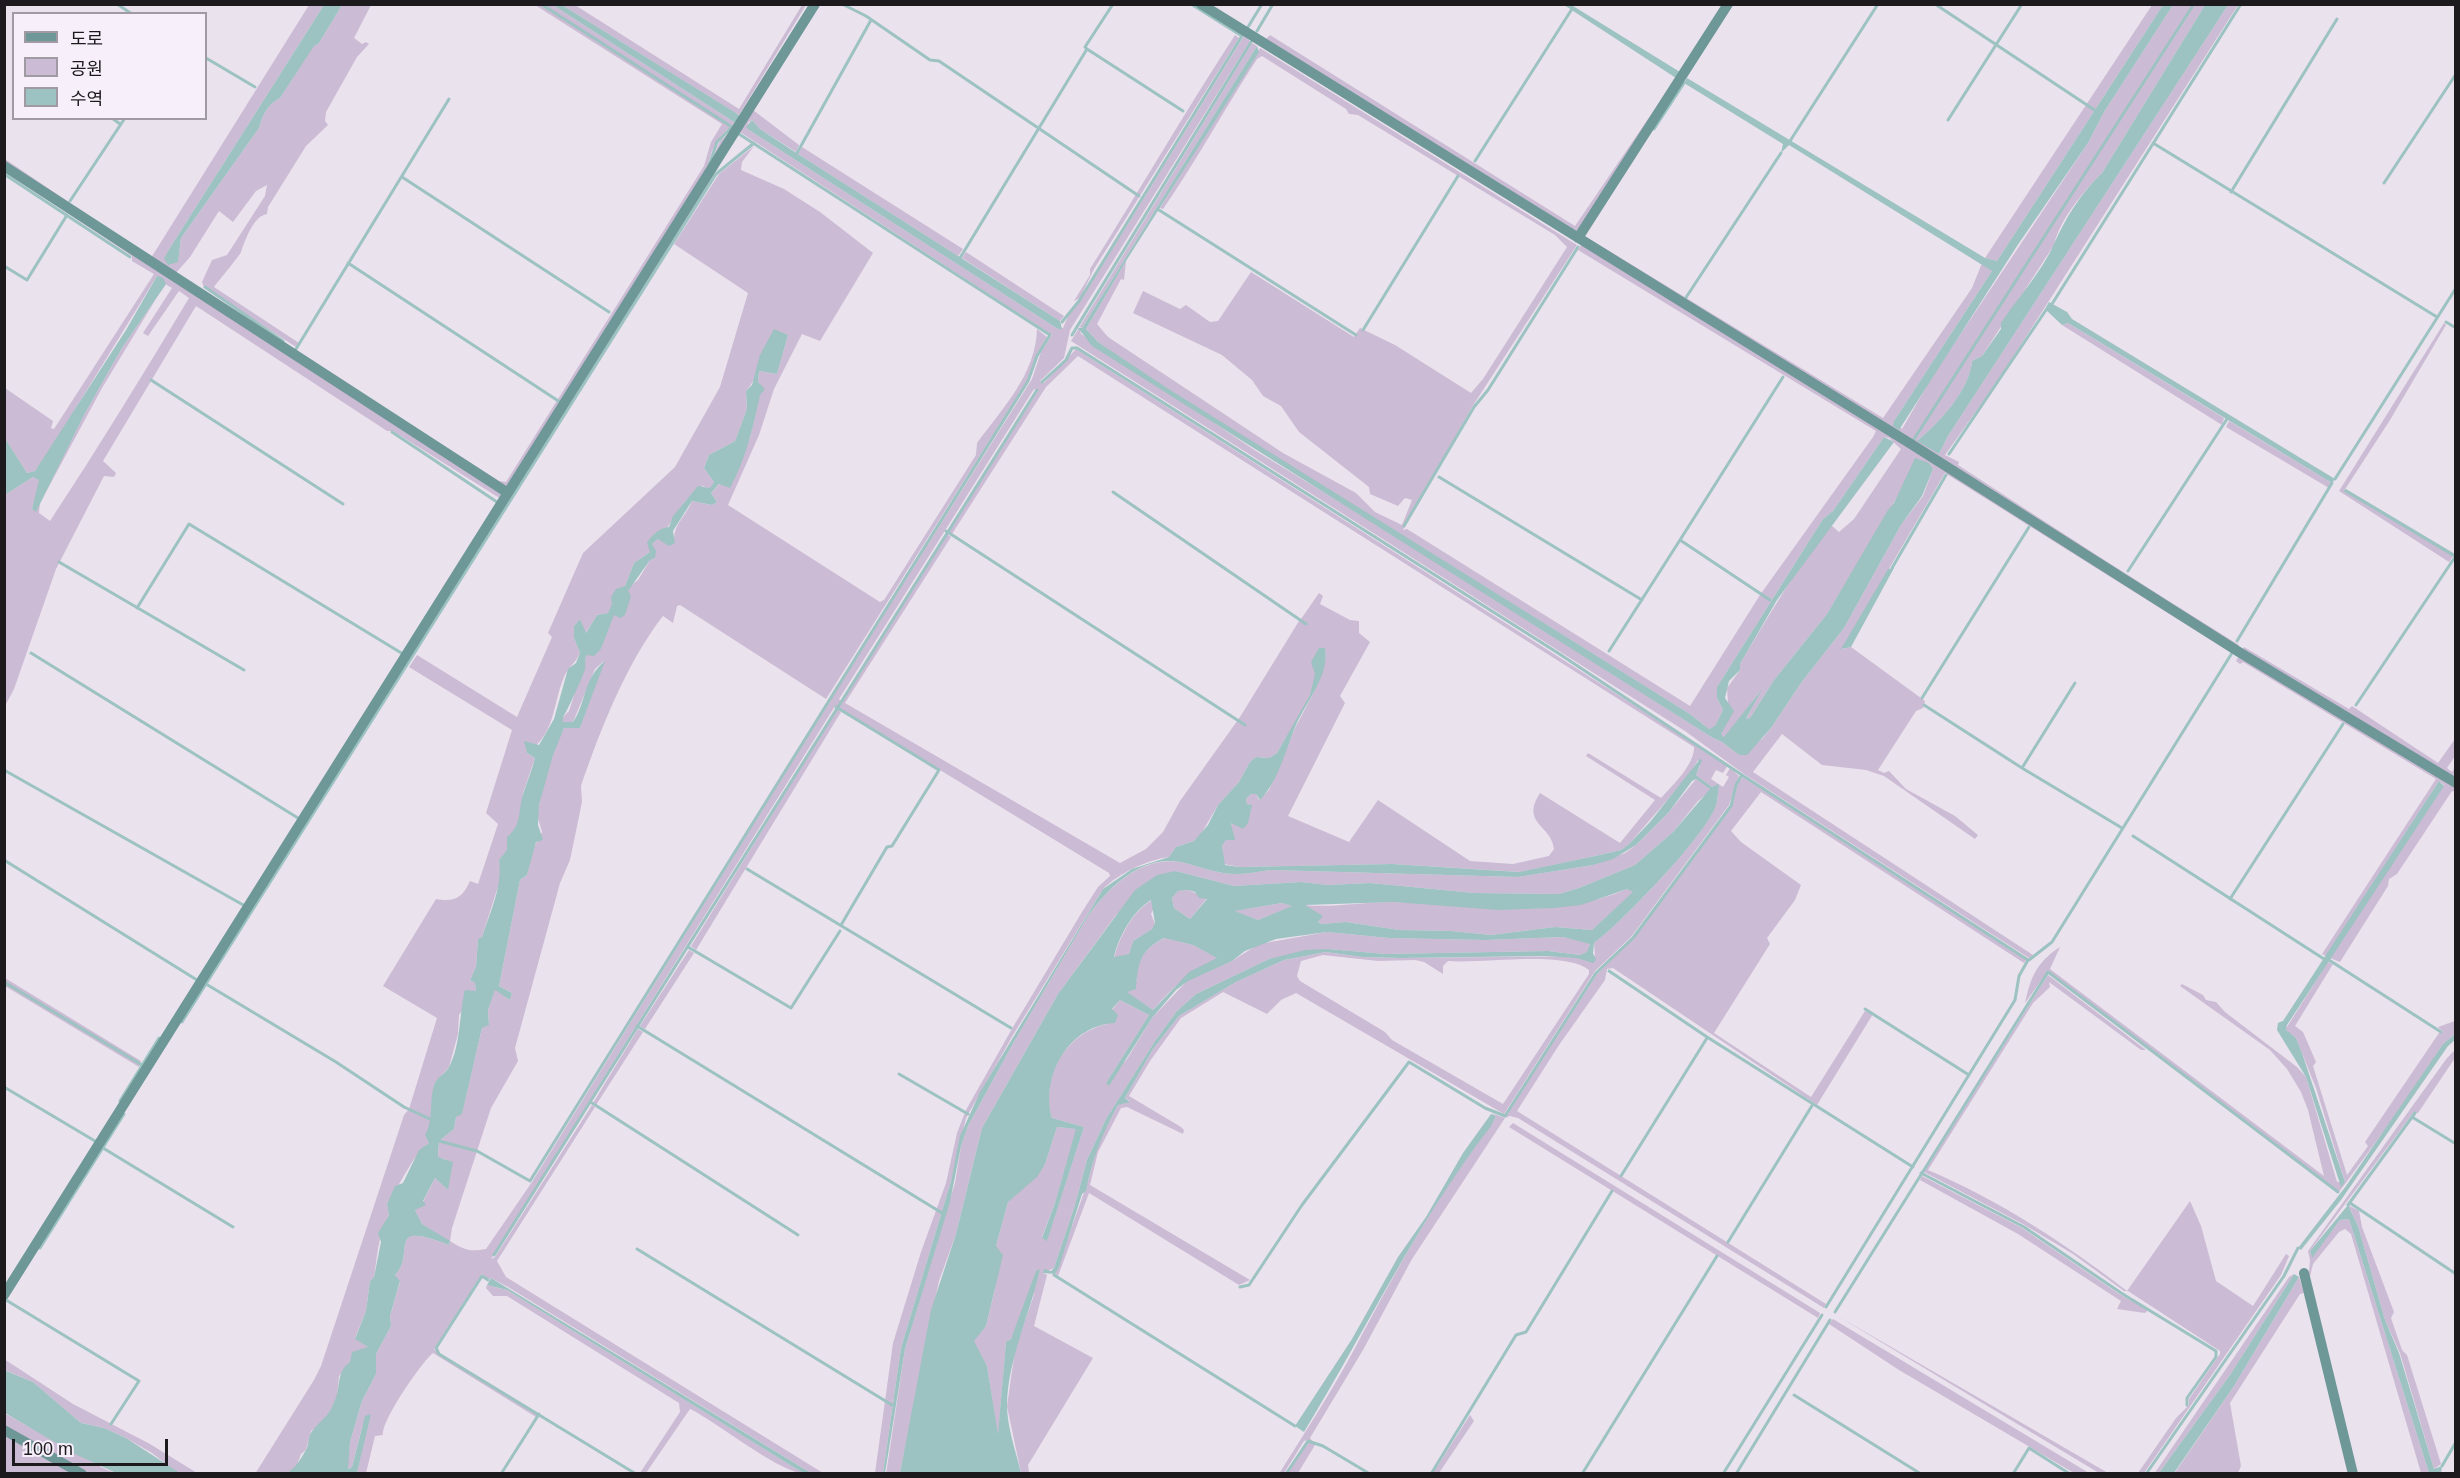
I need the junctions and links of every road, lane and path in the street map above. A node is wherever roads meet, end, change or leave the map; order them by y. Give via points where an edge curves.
1 (814, 4) edge
2 (1201, 4) edge
3 (1728, 4) edge
4 (4, 166) edge
5 (1578, 238) junction
6 (508, 493) junction
7 (2456, 783) edge
8 (2304, 1273) dead end
9 (4, 1295) edge
10 (4, 1430) edge
11 (82, 1473) edge
12 (2353, 1473) edge

1 - 6 street
2 - 5 street
3 - 5 street
4 - 6 street
5 - 7 street
6 - 9 street
8 - 12 street
10 - 11 street

